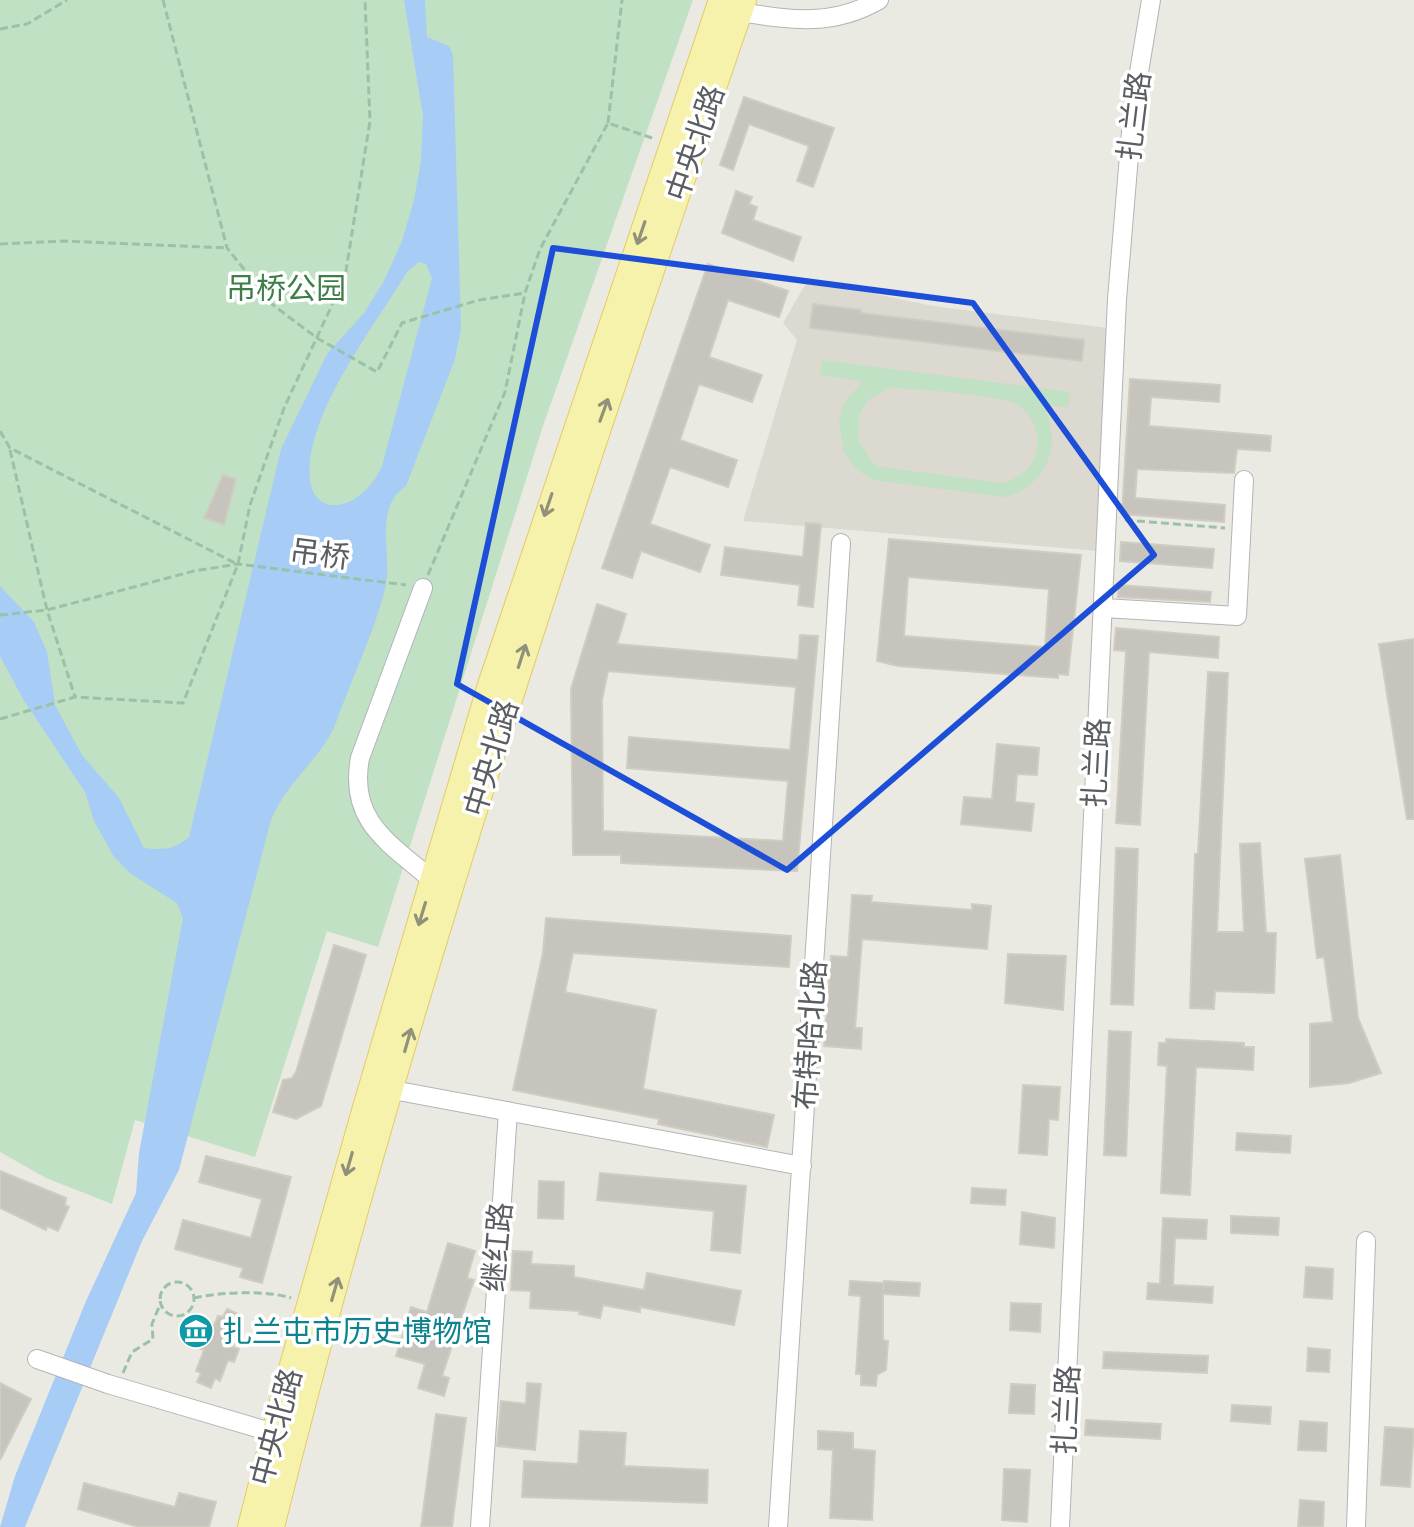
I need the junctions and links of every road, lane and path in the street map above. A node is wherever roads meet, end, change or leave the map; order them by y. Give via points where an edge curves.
1 (67, 0) edge
2 (163, 0) edge
3 (365, 0) edge
4 (622, 0) edge
5 (879, 0) edge
6 (1151, 0) edge
7 (735, 4) edge
8 (0, 29) edge
9 (608, 123) junction
10 (671, 145) junction
11 (0, 244) edge
12 (227, 248) junction
13 (525, 293) junction
14 (317, 338) junction
15 (0, 431) edge
16 (10, 448) junction
17 (1244, 480) dead end
18 (1109, 518) junction
19 (1241, 529) junction
20 (841, 543) dead end
21 (238, 564) junction
22 (398, 584) dead end
23 (423, 588) joint
24 (1104, 608) junction
25 (47, 610) junction
26 (0, 615) edge
27 (75, 697) junction
28 (0, 719) edge
29 (432, 880) junction
30 (393, 1090) junction
31 (508, 1111) junction
32 (802, 1166) junction
33 (1366, 1241) dead end
34 (194, 1298) junction
35 (309, 1304) junction
36 (160, 1307) junction
37 (37, 1359) dead end
38 (118, 1388) junction
39 (274, 1433) junction
40 (250, 1527) edge
41 (272, 1527) edge
42 (480, 1527) edge
43 (778, 1527) edge
44 (1060, 1527) edge
45 (1356, 1527) edge

1 - 8 path via 27,24
2 - 12 path
3 - 14 path via 370,121 345,277
4 - 9 path
5 - 7 street via 821,21 796,21
6 - 18 street, 扎兰路 via 1129,142
7 - 10 main road, 中央北路
30 -> 7 main road, 中央北路 via 547,576
9 - 10 path
9 - 13 path via 549,228
10 -> 29 main road, 中央北路 via 526,569
11 - 12 path via 64,241
12 - 14 path via 273,305
13 - 14 path via 479,300 402,323 377,372
13 - 23 path via 505,392
14 - 21 path via 284,408 250,505
15 - 16 path
16 - 21 path
16 - 25 path
17 - 19 street
18 - 19 path
18 - 24 street, 扎兰路
19 - 24 street via 1237,616
20 - 32 street, 布特哈北路
21 - 22 path, 吊桥
21 - 25 path
21 - 27 path via 183,703
23 - 29 street via 360,758 357,784 369,824
24 - 44 street, 扎兰路
25 - 26 path
25 - 27 path
27 - 28 path
29 -> 35 main road, 中央北路
30 - 31 street
41 -> 30 main road, 中央北路
31 - 32 street
31 - 42 street, 继红路
32 - 43 street, 布特哈北路
33 - 45 street
34 - 35 path via 268,1290
34 - 36 path via 192,1309 183,1315
34 - 36 path via 189,1287 173,1282 163,1286
35 - 39 main road, 中央北路
36 - 38 path via 152,1324 153,1339 132,1352
37 - 38 street
38 - 39 street
39 - 40 main road, 中央北路

